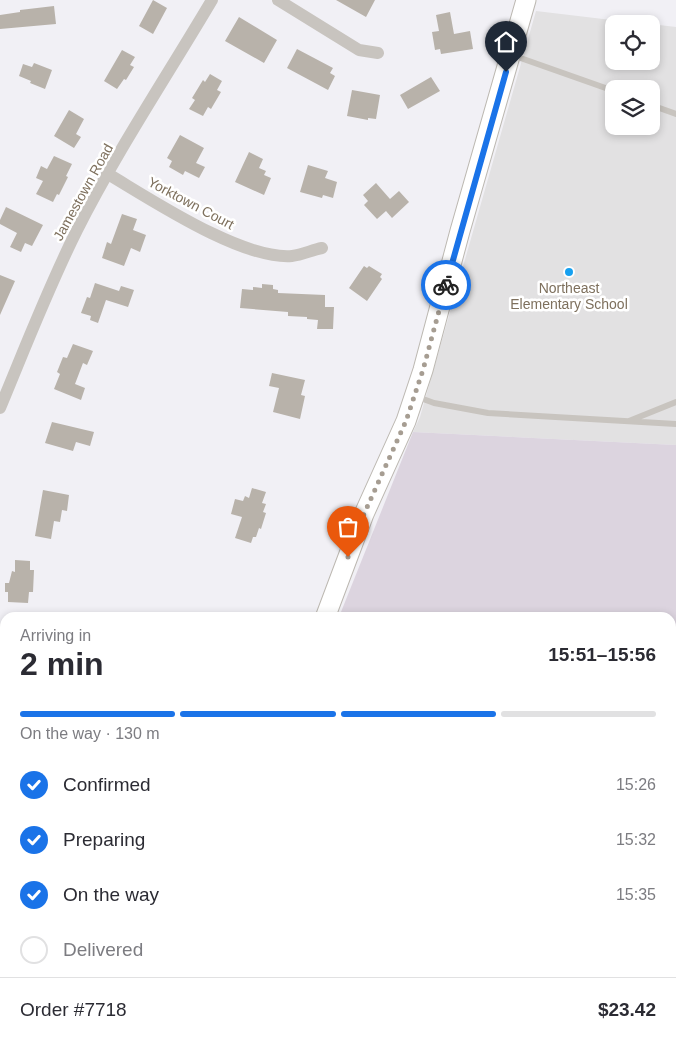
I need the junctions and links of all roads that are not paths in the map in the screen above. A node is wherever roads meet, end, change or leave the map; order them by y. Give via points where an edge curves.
1 (212, 0) edge
2 (278, 0) edge
3 (526, 0) edge
4 (378, 53) dead end
5 (510, 55) junction
6 (605, 88) edge
7 (660, 108) edge
8 (676, 114) edge
9 (108, 174) junction
10 (322, 248) dead end
11 (414, 396) junction
12 (676, 402) edge
13 (0, 408) edge
14 (628, 421) junction
15 (676, 424) edge
16 (327, 612) edge

1 - 9 street, Jamestown Road
2 - 4 street via 359,50
3 - 5 street
5 - 6 lane
5 - 11 street
7 - 8 lane
9 - 10 street, Yorktown Court via 199,227 262,253 292,256
9 - 13 street, Jamestown Road via 56,275
11 - 14 lane via 488,413
11 - 16 street
12 - 14 lane
14 - 15 lane

